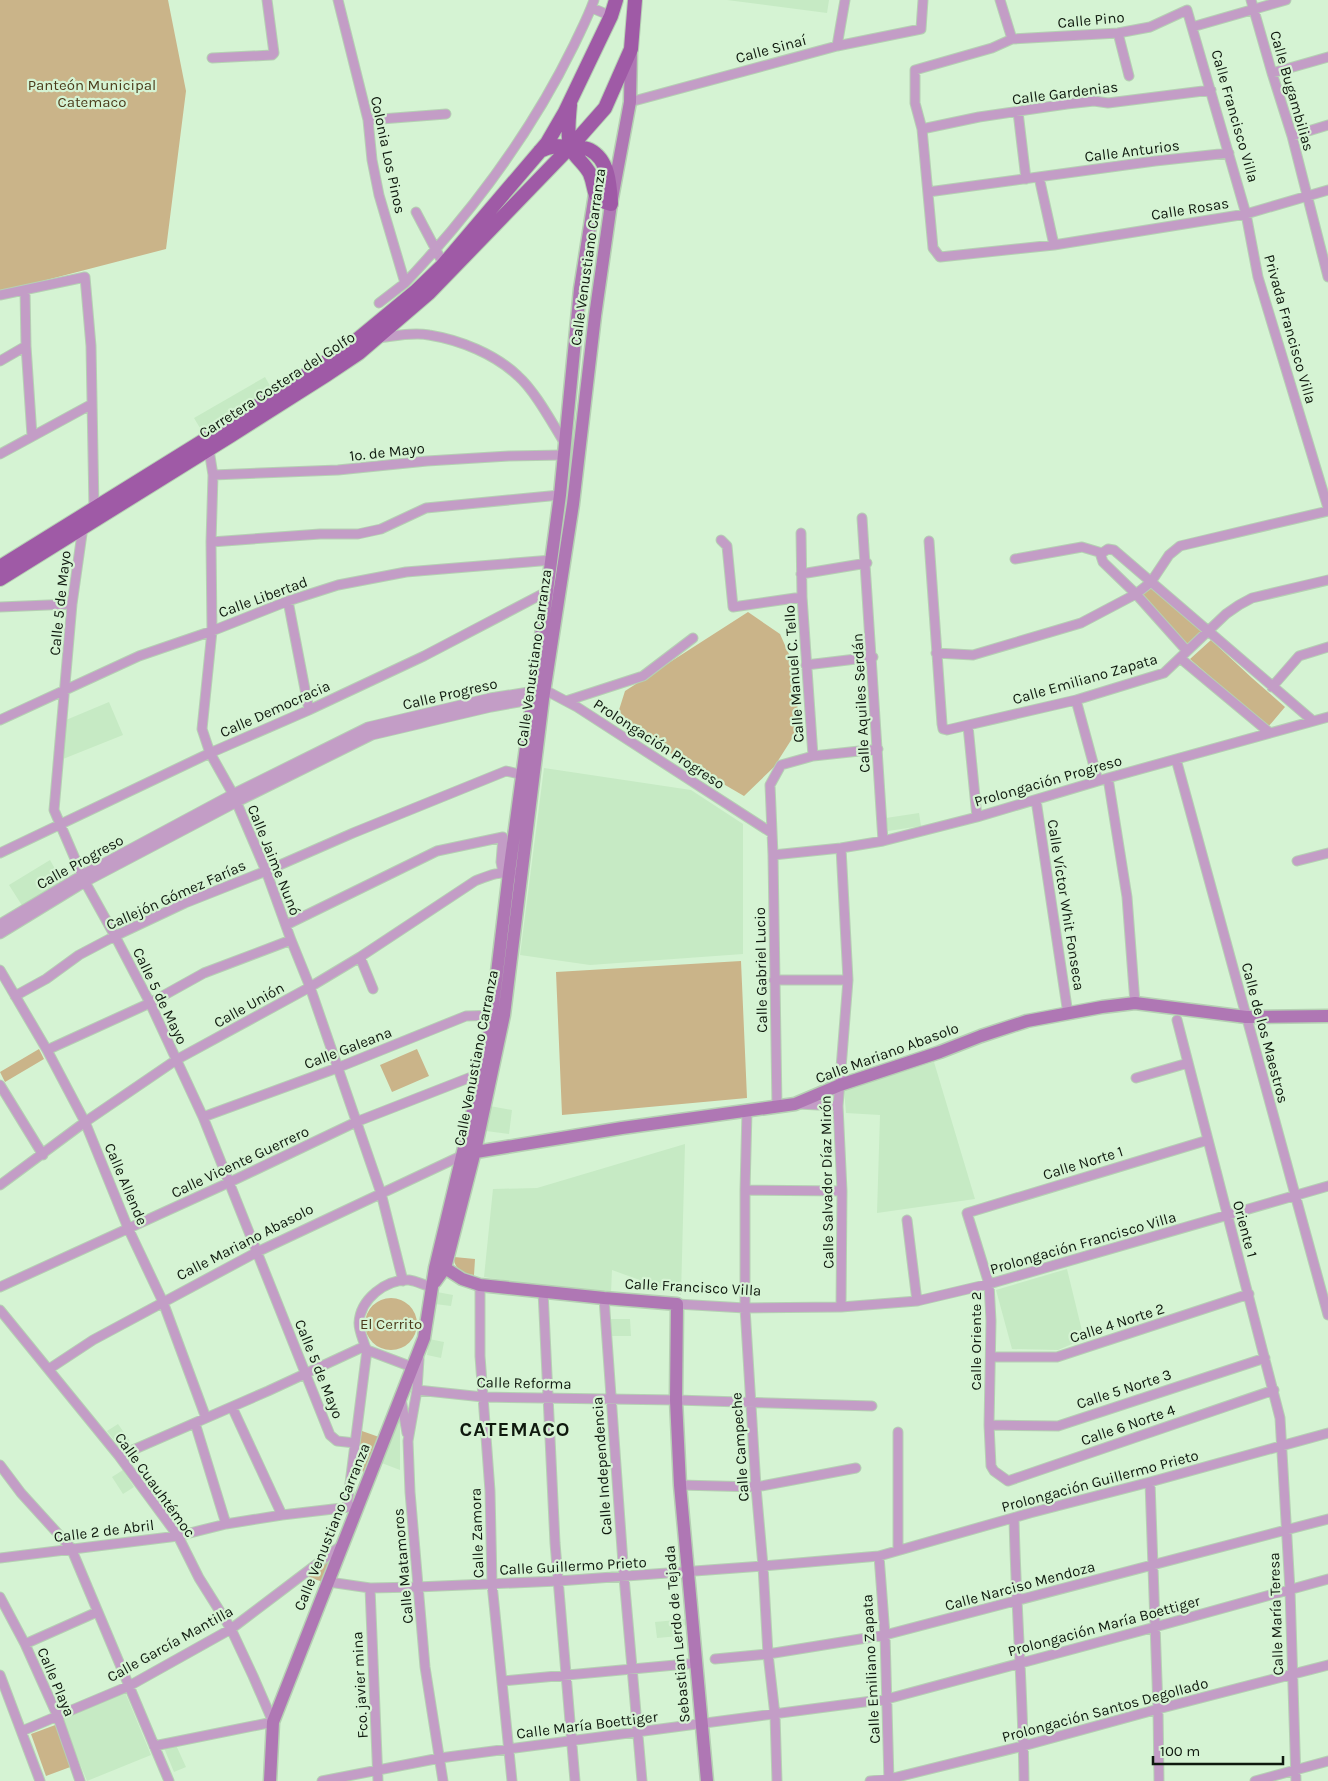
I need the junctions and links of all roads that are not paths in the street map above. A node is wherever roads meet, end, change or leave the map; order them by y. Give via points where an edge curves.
1 (267, 0) edge
2 (338, 0) edge
3 (616, 0) edge
4 (635, 0) edge
5 (844, 0) edge
6 (923, 0) edge
7 (1000, 0) edge
8 (1184, 0) edge
9 (1286, 0) edge
10 (593, 4) edge
11 (1253, 5) edge
12 (1187, 10) junction
13 (611, 16) junction
14 (1192, 27) junction
15 (1118, 33) junction
16 (1012, 39) junction
17 (837, 46) junction
18 (631, 49) junction
19 (1328, 57) edge
20 (212, 58) dead end
21 (1272, 73) junction
22 (1129, 76) dead end
23 (1211, 90) junction
24 (571, 100) junction
25 (630, 102) junction
26 (1018, 112) junction
27 (446, 114) dead end
28 (368, 120) junction
29 (1328, 125) edge
30 (922, 129) junction
31 (1292, 136) junction
32 (570, 147) junction
33 (540, 150) junction
34 (1229, 153) junction
35 (1039, 177) junction
36 (1026, 179) junction
37 (1328, 190) edge
38 (928, 192) junction
39 (595, 194) junction
40 (1308, 196) junction
41 (611, 204) junction
42 (416, 212) dead end
43 (1246, 214) junction
44 (1054, 245) junction
45 (436, 251) junction
46 (1325, 256) edge
47 (447, 268) junction
48 (1328, 277) edge
49 (405, 283) junction
50 (25, 290) junction
51 (0, 295) edge
52 (379, 303) dead end
53 (376, 338) junction
54 (26, 346) junction
55 (0, 361) edge
56 (92, 404) junction
57 (32, 436) junction
58 (206, 445) junction
59 (564, 449) junction
60 (0, 454) edge
61 (213, 475) junction
62 (560, 495) junction
63 (94, 509) junction
64 (1328, 510) edge
65 (862, 518) dead end
66 (83, 527) junction
67 (801, 533) dead end
68 (930, 540) dead end
69 (211, 542) junction
70 (724, 543) dead end
71 (1102, 553) junction
72 (1015, 559) dead end
73 (552, 560) junction
74 (867, 563) junction
75 (0, 567) edge
76 (801, 574) junction
77 (0, 578) edge
78 (1328, 580) edge
79 (1151, 582) junction
80 (554, 592) junction
81 (1136, 594) junction
82 (802, 597) junction
83 (288, 601) junction
84 (72, 604) junction
85 (0, 607) edge
86 (212, 631) junction
87 (1210, 631) junction
88 (693, 638) dead end
89 (1328, 647) edge
90 (1187, 651) junction
91 (936, 654) junction
92 (872, 657) junction
93 (1180, 658) junction
94 (806, 666) junction
95 (1272, 687) junction
96 (65, 689) junction
97 (542, 695) junction
98 (1076, 700) junction
99 (566, 701) junction
100 (309, 710) junction
101 (0, 720) edge
102 (1327, 720) edge
103 (1313, 722) junction
104 (968, 726) junction
105 (1270, 733) junction
106 (878, 749) junction
107 (210, 753) junction
108 (813, 756) junction
109 (1176, 759) junction
110 (522, 776) junction
111 (1108, 778) junction
112 (1098, 781) junction
113 (234, 798) junction
114 (1036, 800) junction
115 (977, 817) junction
116 (60, 824) junction
117 (772, 833) junction
118 (883, 841) junction
119 (841, 848) junction
120 (0, 852) edge
121 (1328, 853) edge
122 (773, 854) junction
123 (1297, 861) dead end
124 (266, 871) junction
125 (511, 873) junction
126 (83, 879) junction
127 (0, 924) edge
128 (286, 925) junction
129 (0, 934) edge
130 (115, 936) junction
131 (291, 940) junction
132 (360, 957) junction
133 (0, 970) edge
134 (774, 980) junction
135 (848, 980) junction
136 (310, 987) junction
137 (373, 990) dead end
138 (15, 996) junction
139 (150, 1004) junction
140 (1134, 1004) junction
141 (1068, 1014) junction
142 (498, 1015) junction
143 (1328, 1016) edge
144 (1246, 1017) junction
145 (1177, 1020) dead end
146 (46, 1050) junction
147 (176, 1060) junction
148 (1188, 1063) junction
149 (337, 1068) junction
150 (488, 1071) junction
151 (1136, 1078) dead end
152 (0, 1084) edge
153 (840, 1085) junction
154 (795, 1104) junction
155 (838, 1106) junction
156 (777, 1107) junction
157 (746, 1110) junction
158 (203, 1117) junction
159 (85, 1122) junction
160 (356, 1122) junction
161 (1208, 1140) junction
162 (475, 1150) junction
163 (43, 1155) junction
164 (462, 1155) junction
165 (230, 1182) junction
166 (0, 1185) edge
167 (1328, 1186) edge
168 (745, 1190) junction
169 (842, 1191) junction
170 (381, 1193) junction
171 (1294, 1196) junction
172 (967, 1213) joint
173 (1227, 1215) junction
174 (907, 1220) dead end
175 (128, 1228) junction
176 (257, 1252) junction
177 (440, 1268) junction
178 (402, 1281) junction
179 (480, 1284) junction
180 (989, 1284) junction
181 (0, 1287) edge
182 (432, 1287) junction
183 (543, 1291) junction
184 (1249, 1294) junction
185 (604, 1298) junction
186 (917, 1301) junction
187 (162, 1302) junction
188 (676, 1304) junction
189 (841, 1307) junction
190 (745, 1308) junction
191 (0, 1310) edge
192 (1328, 1315) edge
193 (366, 1348) junction
194 (419, 1348) junction
195 (991, 1358) junction
196 (1265, 1358) junction
197 (412, 1367) junction
198 (50, 1369) junction
199 (306, 1374) junction
200 (417, 1390) junction
201 (1274, 1390) junction
202 (401, 1396) junction
203 (483, 1397) junction
204 (548, 1398) junction
205 (612, 1399) junction
206 (676, 1400) junction
207 (750, 1403) junction
208 (872, 1406) dead end
209 (232, 1407) junction
210 (206, 1418) junction
211 (195, 1423) junction
212 (989, 1425) junction
213 (898, 1432) dead end
214 (1328, 1434) edge
215 (408, 1441) junction
216 (356, 1442) junction
217 (1282, 1445) junction
218 (120, 1456) junction
219 (0, 1465) edge
220 (856, 1468) dead end
221 (994, 1471) joint
222 (1150, 1482) junction
223 (680, 1485) junction
224 (756, 1487) junction
225 (353, 1506) junction
226 (282, 1514) junction
227 (1014, 1518) junction
228 (1328, 1519) edge
229 (226, 1524) junction
230 (1286, 1530) junction
231 (178, 1536) junction
232 (344, 1543) junction
233 (71, 1548) junction
234 (898, 1550) junction
235 (879, 1556) junction
236 (0, 1558) edge
237 (1153, 1565) junction
238 (763, 1566) junction
239 (689, 1572) junction
240 (624, 1577) junction
241 (1328, 1579) edge
242 (558, 1581) junction
243 (329, 1582) junction
244 (492, 1584) junction
245 (417, 1587) junction
246 (370, 1588) junction
247 (1290, 1590) junction
248 (0, 1597) edge
249 (1016, 1602) junction
250 (97, 1612) junction
251 (1155, 1627) junction
252 (230, 1629) junction
253 (884, 1635) junction
254 (25, 1644) junction
255 (768, 1654) junction
256 (715, 1659) dead end
257 (698, 1663) junction
258 (1021, 1663) junction
259 (1328, 1665) edge
260 (632, 1668) junction
261 (0, 1674) edge
262 (565, 1675) junction
263 (1293, 1675) junction
264 (502, 1681) junction
265 (129, 1686) junction
266 (887, 1699) junction
267 (1158, 1709) junction
268 (775, 1714) junction
269 (57, 1715) junction
270 (273, 1722) junction
271 (702, 1724) junction
272 (22, 1731) junction
273 (638, 1732) junction
274 (572, 1741) junction
275 (154, 1746) junction
276 (1023, 1746) junction
277 (509, 1749) junction
278 (440, 1758) junction
279 (1328, 1762) edge
280 (377, 1770) junction
281 (1296, 1770) junction
282 (889, 1780) edge
283 (40, 1781) edge
284 (80, 1781) edge
285 (169, 1781) edge
286 (270, 1781) edge
287 (324, 1781) edge
288 (378, 1781) edge
289 (443, 1781) edge
290 (512, 1781) edge
291 (575, 1781) edge
292 (642, 1781) edge
293 (707, 1781) edge
294 (777, 1781) edge
295 (870, 1781) edge
296 (1024, 1781) edge
297 (1159, 1781) edge
298 (1255, 1781) edge
299 (1296, 1781) edge

1 - 20 street via 274,53
2 - 28 street, Colonia Los Pinos
3 - 13 main road, Carretera Costera del Golfo
4 - 18 main road, Carretera Costera del Golfo
5 - 17 street
6 - 17 street, Calle Sinaí via 921,29
7 - 16 street
8 - 12 street
9 - 11 street
10 - 13 street
10 - 45 street via 556,81 520,140
11 - 14 street
11 - 21 street, Calle Bugambilias
12 - 14 street
12 - 15 street, Calle Pino via 1150,27
13 - 24 main road, Carretera Costera del Golfo
14 - 23 street, Calle Francisco Villa
15 - 16 street, Calle Pino
15 - 22 street
16 - 30 street, Calle Pino via 915,70 915,103
17 - 25 street, Calle Sinaí
18 - 25 main road, Calle Venustiano Carranza
18 - 32 main road, Carretera Costera del Golfo via 604,108
19 - 21 street
21 - 31 street, Calle Bugambilias
23 - 26 street, Calle Gardenias
23 - 34 street, Calle Francisco Villa
24 - 32 main road
24 - 33 main road, Carretera Costera del Golfo
25 - 41 main road, Calle Venustiano Carranza
26 - 30 street, Calle Gardenias
26 - 36 street
27 - 28 street
28 - 49 street, Colonia Los Pinos via 376,178
29 - 31 street
30 - 38 street
31 - 40 street, Calle Bugambilias
32 - 33 main road via 548,146
32 - 39 main road via 590,173
32 - 41 main road via 590,150 598,156 608,176
32 - 47 main road, Carretera Costera del Golfo
33 - 47 main road, Carretera Costera del Golfo
34 - 35 street, Calle Anturios
34 - 43 street, Calle Francisco Villa
35 - 36 street, Calle Anturios
35 - 44 street
36 - 38 street, Calle Anturios
37 - 40 street, Calle Rosas
38 - 44 street, Calle Rosas via 933,248 940,257
39 - 41 main road via 601,201
39 - 59 main road, Calle Venustiano Carranza via 580,289
40 - 43 street, Calle Rosas
40 - 46 street, Calle Bugambilias
41 - 80 main road, Calle Venustiano Carranza via 573,504
42 - 45 street
43 - 44 street, Calle Rosas
43 - 64 street, Privada Francisco Villa via 1258,277
45 - 47 street
45 - 49 street
46 - 48 street, Calle Bugambilias
47 - 53 main road, Carretera Costera del Golfo via 429,293
47 - 58 main road, Carretera Costera del Golfo via 346,349
49 - 52 street
50 - 51 street
50 - 54 street
50 - 56 street via 85,277
53 - 58 main road, Carretera Costera del Golfo via 339,366
53 - 59 street via 428,334 498,360 520,377 542,406
54 - 55 street
54 - 57 street
56 - 57 street
56 - 63 street
57 - 60 street
58 - 61 street, Calle Jaime Nunó
58 - 63 main road, Carretera Costera del Golfo
58 - 66 main road, Carretera Costera del Golfo
59 - 61 street, 1o. de Mayo via 338,470
59 - 62 main road, Calle Venustiano Carranza
61 - 69 street, Calle Jaime Nunó
62 - 69 street via 426,508 381,529 358,534
62 - 73 main road, Calle Venustiano Carranza
63 - 75 main road, Carretera Costera del Golfo
64 - 79 street via 1180,546 1169,555
65 - 74 street, Calle Aquiles Serdán
66 - 77 main road, Carretera Costera del Golfo
66 - 84 street, Calle 5 de Mayo
67 - 76 street, Calle Manuel C. Tello
68 - 91 street
69 - 86 street, Calle Jaime Nunó
70 - 82 street via 733,607
71 - 72 street via 1082,547
71 - 79 street via 1114,550
71 - 81 street via 1103,562
73 - 80 main road, Calle Venustiano Carranza
73 - 83 street, Calle Libertad via 406,572 338,585
74 - 76 street
74 - 92 street, Calle Aquiles Serdán
76 - 82 street, Calle Manuel C. Tello
78 - 87 street, Calle Emiliano Zapata via 1252,598 1226,614
79 - 81 street
79 - 87 street
80 - 97 main road, Calle Venustiano Carranza
80 - 100 street, Calle Democracia
81 - 90 street
81 - 91 street via 1081,623 1053,632 973,655
82 - 94 street, Calle Manuel C. Tello
83 - 86 street, Calle Libertad
83 - 100 street
84 - 85 street
84 - 96 street, Calle 5 de Mayo
86 - 96 street, Calle Libertad via 139,656
86 - 107 street, Calle Jaime Nunó via 202,729
87 - 90 street, Calle Emiliano Zapata
87 - 95 street
88 - 99 street via 643,676
89 - 95 street via 1299,656
90 - 93 street, Calle Emiliano Zapata
91 - 104 street, Calle Emiliano Zapata via 943,729
92 - 94 street
92 - 106 street, Calle Aquiles Serdán
93 - 98 street, Calle Emiliano Zapata via 1164,673
93 - 105 street
94 - 108 street, Calle Manuel C. Tello
95 - 103 street
96 - 101 street, Calle Libertad
96 - 116 street, Calle 5 de Mayo via 54,810
97 - 99 street, Prolongación Progreso
97 - 110 main road, Calle Venustiano Carranza
97 - 113 street, Calle Progreso via 490,698 370,731
97 - 125 main road, Calle Venustiano Carranza
98 - 104 street, Calle Emiliano Zapata
98 - 112 street
99 - 117 street, Prolongación Progreso
100 - 107 street, Calle Democracia
102 - 103 street, Prolongación Progreso
103 - 105 street, Prolongación Progreso
104 - 115 street
105 - 109 street, Prolongación Progreso
106 - 108 street
106 - 118 street, Calle Aquiles Serdán
107 - 113 street, Calle Jaime Nunó
107 - 116 street, Calle Democracia
108 - 117 street, Calle Manuel C. Tello via 781,765 770,785
109 - 111 street, Prolongación Progreso
109 - 144 street, Calle de los Maestros
110 - 124 street, Callejón Gómez Farías via 506,771
110 - 125 main road, Calle Venustiano Carranza
111 - 112 street, Prolongación Progreso
111 - 140 street via 1127,897
112 - 114 street, Prolongación Progreso
113 - 124 street, Calle Jaime Nunó
113 - 126 street, Calle Progreso
114 - 115 street, Prolongación Progreso
114 - 141 street, Calle Víctor Whit Fonseca
115 - 118 street, Prolongación Progreso
116 - 120 street, Calle Democracia
116 - 126 street, Calle 5 de Mayo
117 - 122 street, Calle Gabriel Lucio
118 - 119 street, Prolongación Progreso
119 - 122 street, Prolongación Progreso
119 - 135 street, Calle Salvador Díaz Mirón
121 - 123 street
122 - 134 street, Calle Gabriel Lucio
124 - 128 street, Calle Jaime Nunó
124 - 130 street, Callejón Gómez Farías via 185,903
125 - 128 street via 501,862 503,837 437,851
125 - 132 street, Calle Unión via 493,873 475,881
125 - 142 main road, Calle Venustiano Carranza
126 - 127 street, Calle Progreso
126 - 129 street, Calle Progreso
126 - 130 street, Calle 5 de Mayo
128 - 131 street, Calle Jaime Nunó
130 - 138 street, Callejón Gómez Farías
130 - 139 street, Calle 5 de Mayo
131 - 136 street, Calle Jaime Nunó
131 - 139 street via 204,973
132 - 136 street, Calle Unión
132 - 137 street
133 - 138 street, Calle Allende
134 - 135 street
134 - 156 street, Calle Gabriel Lucio
135 - 153 street, Calle Salvador Díaz Mirón
136 - 147 street, Calle Unión
136 - 149 street, Calle Jaime Nunó
138 - 146 street, Calle Allende
139 - 146 street
139 - 147 street, Calle 5 de Mayo
140 - 141 main road, Calle Mariano Abasolo
140 - 144 main road, Calle Mariano Abasolo
141 - 153 main road, Calle Mariano Abasolo via 1027,1021
142 - 149 street, Calle Galeana via 466,1016
142 - 150 main road, Calle Venustiano Carranza
143 - 144 main road, Calle Mariano Abasolo
144 - 171 street, Calle de los Maestros
145 - 148 street, Oriente 1
146 - 159 street, Calle Allende
147 - 158 street, Calle 5 de Mayo
147 - 159 street, Calle Unión
148 - 151 street
148 - 161 street, Oriente 1
149 - 158 street, Calle Galeana
149 - 160 street, Calle Jaime Nunó
150 - 160 street, Calle Vicente Guerrero
150 - 162 main road, Calle Venustiano Carranza
150 - 164 main road, Calle Venustiano Carranza
152 - 163 street
153 - 154 main road, Calle Mariano Abasolo
153 - 155 street, Calle Salvador Díaz Mirón
154 - 155 street
154 - 156 main road, Calle Mariano Abasolo
155 - 169 street, Calle Salvador Díaz Mirón
156 - 157 main road, Calle Mariano Abasolo
157 - 162 main road, Calle Mariano Abasolo
157 - 168 street, Calle Campeche
158 - 165 street, Calle 5 de Mayo
159 - 163 street, Calle Unión
159 - 175 street, Calle Allende
160 - 165 street, Calle Vicente Guerrero
160 - 170 street, Calle Jaime Nunó
161 - 172 street, Calle Norte 1
161 - 173 street, Oriente 1
162 - 164 main road, Calle Mariano Abasolo
162 - 177 main road, Calle Venustiano Carranza
163 - 166 street, Calle Unión
164 - 170 street, Calle Mariano Abasolo
164 - 177 main road, Calle Venustiano Carranza
165 - 175 street, Calle Vicente Guerrero
165 - 176 street, Calle 5 de Mayo
167 - 171 street, Prolongación Francisco Villa
168 - 169 street
168 - 190 street, Calle Campeche
169 - 189 street, Calle Salvador Díaz Mirón
170 - 176 street, Calle Mariano Abasolo
170 - 178 street, Calle Jaime Nunó
171 - 173 street, Prolongación Francisco Villa
171 - 192 street, Calle de los Maestros
172 - 180 street, Calle Oriente 2
173 - 180 street, Prolongación Francisco Villa
173 - 184 street, Oriente 1
174 - 186 street
175 - 181 street, Calle Vicente Guerrero
175 - 187 street, Calle Allende
176 - 187 street, Calle Mariano Abasolo
176 - 199 street, Calle 5 de Mayo
177 - 179 main road, Calle Francisco Villa
177 - 182 main road, Calle Venustiano Carranza
178 - 182 street
178 - 193 street via 385,1285 368,1299 359,1324
179 - 183 main road, Calle Francisco Villa
179 - 203 street, Calle Zamora
180 - 186 street, Prolongación Francisco Villa
180 - 195 street, Calle Oriente 2
182 - 194 main road, Calle Venustiano Carranza via 424,1338
183 - 185 main road, Calle Francisco Villa
183 - 204 street
184 - 195 street, Calle 4 Norte 2 via 1057,1357
184 - 196 street, Oriente 1
185 - 188 main road, Calle Francisco Villa
185 - 205 street, Calle Independencia
186 - 189 street, Prolongación Francisco Villa
187 - 198 street, Calle Mariano Abasolo
187 - 210 street, Calle Allende
188 - 190 street, Calle Francisco Villa
188 - 206 main road
189 - 190 street, Calle Francisco Villa
190 - 207 street, Calle Campeche
191 - 198 street, Calle Cuauhtémoc
193 - 197 street
193 - 199 street
193 - 216 street
194 - 197 main road, Calle Venustiano Carranza
194 - 200 street, Calle Matamoros
195 - 212 street, Calle Oriente 2
196 - 201 street, Oriente 1
196 - 212 street, Calle 5 Norte 3 via 1058,1426
197 - 202 main road, Calle Venustiano Carranza
198 - 218 street, Calle Cuauhtémoc
199 - 209 street
199 - 216 street, Calle 5 de Mayo via 330,1435 336,1441
200 - 203 street, Calle Reforma
200 - 215 street, Calle Matamoros
201 - 217 street, Oriente 1
201 - 221 street, Calle 6 Norte 4 via 1008,1481
202 - 215 street
202 - 225 main road, Calle Venustiano Carranza
203 - 204 street, Calle Reforma
203 - 244 street, Calle Zamora
204 - 205 street, Calle Reforma
204 - 242 street
205 - 206 street, Calle Reforma
205 - 240 street, Calle Independencia
206 - 207 street, Calle Reforma
206 - 223 main road
207 - 208 street, Calle Reforma
207 - 224 street, Calle Campeche
209 - 210 street
209 - 226 street
210 - 211 street
211 - 218 street
211 - 229 street
212 - 221 street, Calle Oriente 2 via 990,1466
213 - 234 street
214 - 217 street, Prolongación Guillermo Prieto
215 - 245 street, Calle Matamoros
216 - 225 street
217 - 222 street, Prolongación Guillermo Prieto
217 - 230 street, Calle María Teresa
218 - 231 street, Calle Cuauhtémoc
219 - 233 street
220 - 224 street
222 - 227 street, Prolongación Guillermo Prieto
222 - 237 street
223 - 224 street
223 - 239 main road, Sebastian Lerdo de Tejada
224 - 238 street, Calle Campeche
225 - 226 street, Calle 2 de Abril
225 - 232 main road, Calle Venustiano Carranza
226 - 229 street, Calle 2 de Abril
227 - 234 street, Prolongación Guillermo Prieto
227 - 249 street
228 - 230 street, Calle Narciso Mendoza
229 - 231 street, Calle 2 de Abril
230 - 237 street, Calle Narciso Mendoza
230 - 247 street, Calle María Teresa
231 - 233 street, Calle 2 de Abril
231 - 252 street, Calle Cuauhtémoc
232 - 243 main road, Calle Venustiano Carranza
232 - 252 street, Calle García Mantilla
233 - 236 street, Calle 2 de Abril
233 - 250 street
234 - 235 street, Prolongación Guillermo Prieto
235 - 238 street, Calle Guillermo Prieto
235 - 253 street, Calle Emiliano Zapata
237 - 249 street, Calle Narciso Mendoza
237 - 251 street
238 - 239 street, Calle Guillermo Prieto
238 - 255 street, Calle Campeche
239 - 240 street, Calle Guillermo Prieto
239 - 257 main road, Sebastian Lerdo de Tejada
240 - 242 street, Calle Guillermo Prieto
240 - 260 street, Calle Independencia
241 - 247 street, Prolongación María Boettiger
242 - 244 street, Calle Guillermo Prieto
242 - 262 street
243 - 246 street, Calle Guillermo Prieto
243 - 270 main road, Calle Venustiano Carranza
244 - 245 street, Calle Guillermo Prieto
244 - 264 street, Calle Zamora
245 - 246 street, Calle Guillermo Prieto
245 - 278 street, Calle Matamoros via 425,1667
246 - 280 street, Fco. javier mina
247 - 251 street, Prolongación María Boettiger
247 - 263 street, Calle María Teresa
248 - 254 street, Calle Playa
249 - 253 street, Calle Narciso Mendoza
249 - 258 street
250 - 254 street
250 - 265 street
251 - 258 street, Prolongación María Boettiger
251 - 267 street
252 - 265 street, Calle García Mantilla
252 - 270 street, Calle Cuauhtémoc
253 - 255 street, Calle Narciso Mendoza
253 - 266 street, Calle Emiliano Zapata
254 - 269 street, Calle Playa
255 - 256 street, Calle Narciso Mendoza
255 - 268 street, Calle Campeche
257 - 260 street
257 - 271 main road, Sebastian Lerdo de Tejada
258 - 266 street, Prolongación María Boettiger
258 - 276 street
259 - 263 street, Prolongación Santos Degollado
260 - 262 street
260 - 273 street, Calle Independencia
261 - 272 street
262 - 264 street
262 - 274 street
263 - 267 street, Prolongación Santos Degollado
263 - 281 street, Calle María Teresa
264 - 277 street, Calle Zamora
265 - 269 street, Calle García Mantilla
265 - 275 street
266 - 268 street, Calle María Boettiger
266 - 282 street, Calle Emiliano Zapata
267 - 276 street, Prolongación Santos Degollado
267 - 297 street
268 - 271 street, Calle María Boettiger
268 - 294 street, Calle Campeche
269 - 272 street, Calle García Mantilla
269 - 284 street, Calle Playa
270 - 275 street
270 - 286 main road, Calle Venustiano Carranza
271 - 273 street, Calle María Boettiger
271 - 293 main road, Sebastian Lerdo de Tejada
272 - 283 street
273 - 274 street, Calle María Boettiger
273 - 292 street, Calle Independencia
274 - 277 street, Calle María Boettiger
274 - 291 street
275 - 285 street
276 - 282 street, Prolongación Santos Degollado
276 - 296 street
277 - 278 street, Calle María Boettiger
277 - 290 street, Calle Zamora
278 - 280 street, Calle María Boettiger
278 - 289 street, Calle Matamoros
279 - 281 street
280 - 287 street, Calle María Boettiger
280 - 288 street, Fco. javier mina
281 - 298 street
281 - 299 street, Calle María Teresa
282 - 295 street, Prolongación Santos Degollado

